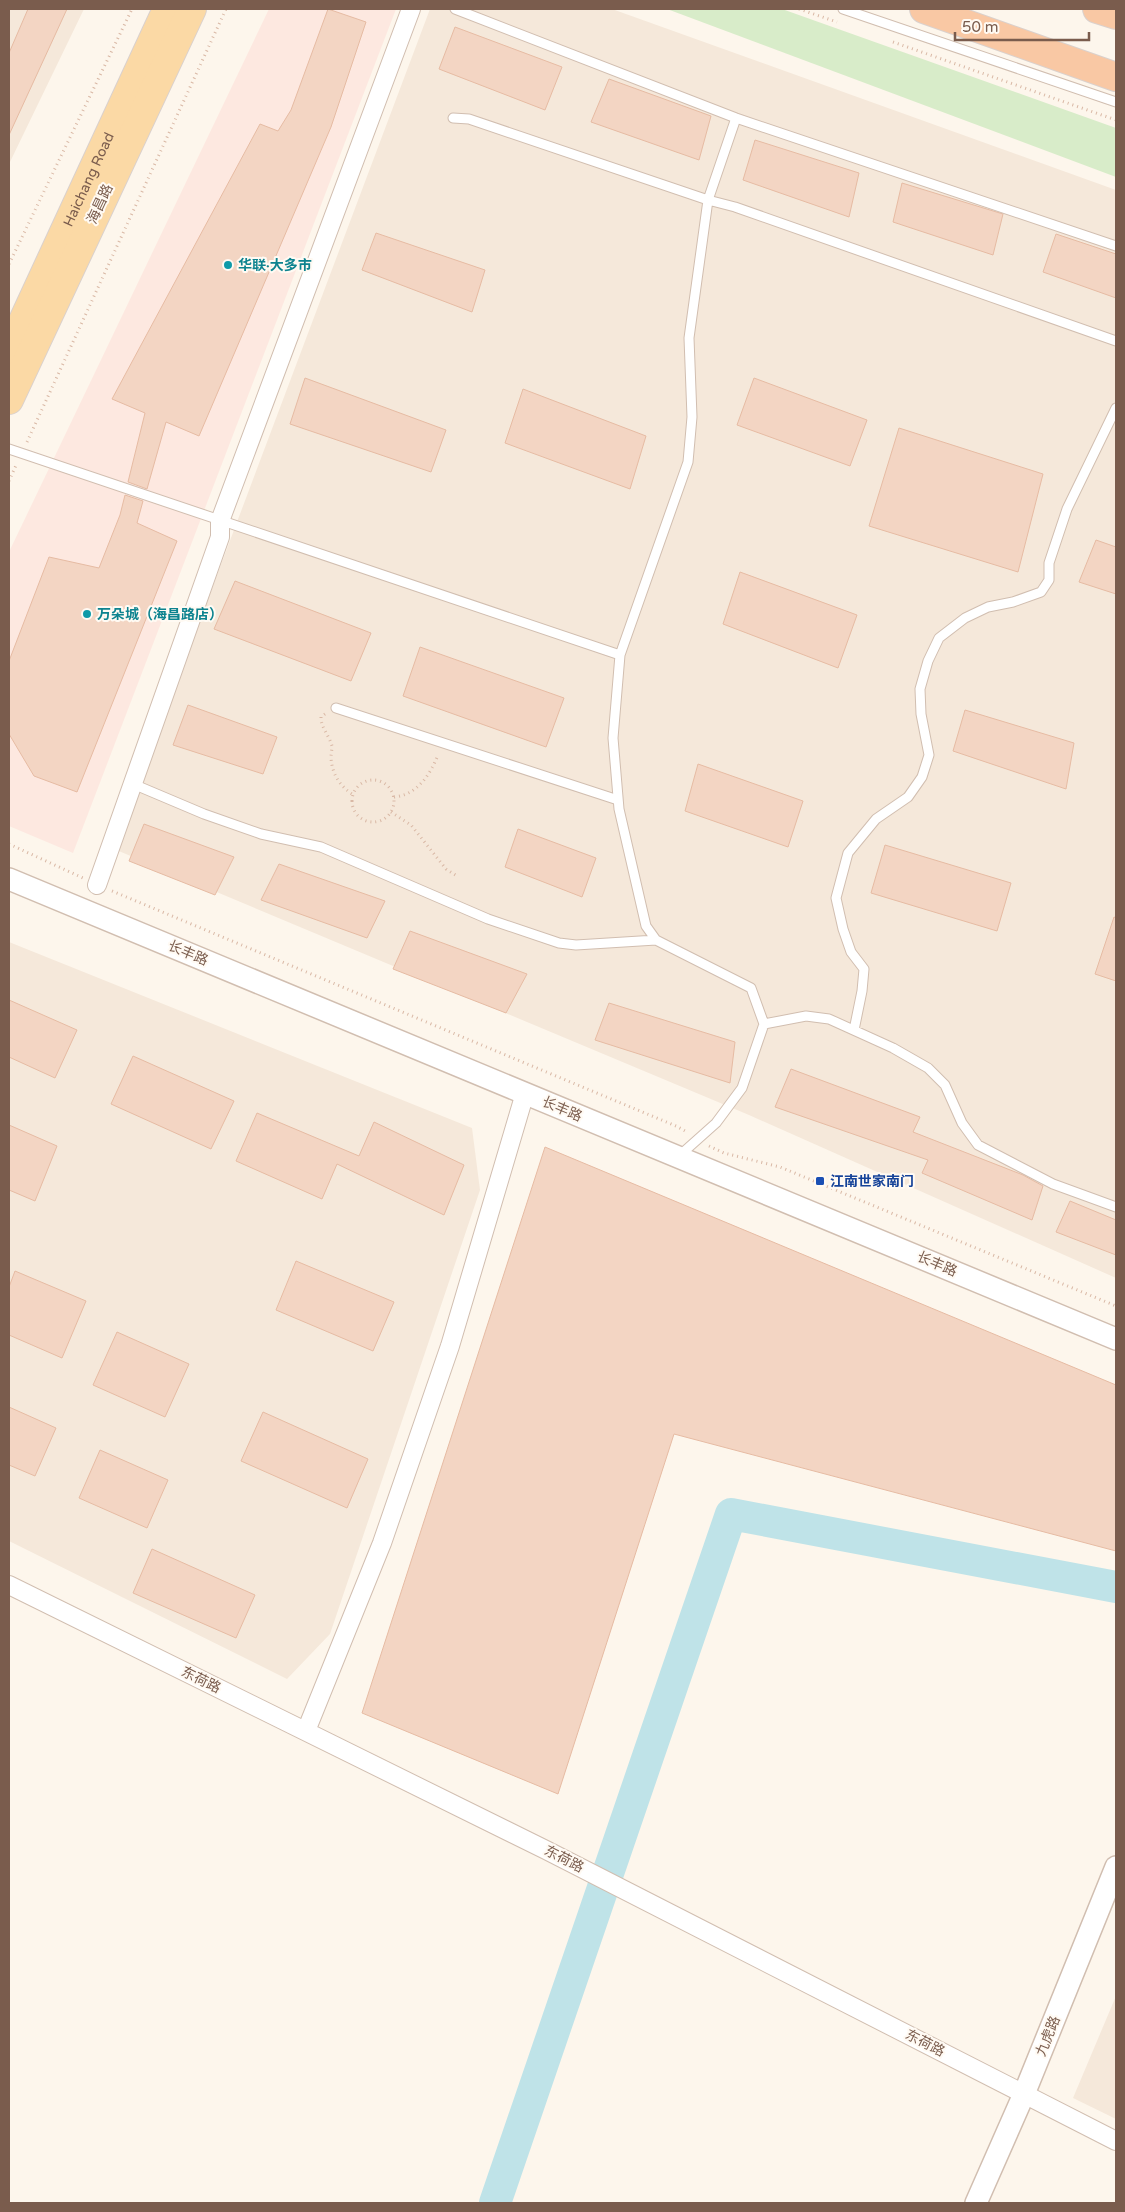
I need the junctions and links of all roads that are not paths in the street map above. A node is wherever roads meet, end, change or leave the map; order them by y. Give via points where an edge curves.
1 (167, 9) edge
2 (192, 9) edge
3 (411, 9) edge
4 (455, 9) edge
5 (843, 9) edge
6 (924, 9) edge
7 (1097, 9) edge
8 (1116, 15) edge
9 (1116, 77) edge
10 (1116, 102) edge
11 (453, 118) dead end
12 (736, 118) junction
13 (708, 200) junction
14 (1116, 246) edge
15 (1116, 341) edge
16 (9, 351) edge
17 (9, 400) edge
18 (1116, 408) edge
19 (9, 449) edge
20 (220, 521) junction
21 (620, 656) junction
22 (336, 708) road end
23 (133, 784) junction
24 (618, 800) junction
25 (9, 879) edge
26 (97, 884) road end
27 (656, 940) junction
28 (764, 1024) junction
29 (854, 1030) junction
30 (525, 1093) junction
31 (678, 1157) junction
32 (1116, 1207) edge
33 (1116, 1338) edge
34 (9, 1584) edge
35 (306, 1731) junction
36 (1116, 1867) edge
37 (1024, 2094) junction
38 (1116, 2141) edge
39 (976, 2203) edge

1 - 16 main road, Haichang Road
2 - 17 main road, 海昌路
3 - 20 street
4 - 12 lane
5 - 10 lane
6 - 9 highway
7 - 8 highway
11 - 13 lane via 469,119
12 - 13 lane
12 - 14 lane
13 - 15 lane
13 - 21 lane via 689,338 692,417 688,462
18 - 29 lane via 1067,509 1049,563 1049,580 1041,592 988,607 965,618 939,638 928,661 920,689 920,714 927,733 929,755 922,777 908,797 876,819 848,853 836,898 851,952 864,969
19 - 20 lane
20 - 21 lane
20 - 23 street via 220,537
21 - 24 lane via 613,738
22 - 24 lane
23 - 26 street
23 - 27 lane via 261,834 321,847 488,918 558,943 576,945
24 - 27 lane via 646,926
25 - 30 street, 长丰路
27 - 28 lane via 751,988
28 - 29 lane via 806,1016 829,1019
28 - 31 lane via 742,1088 716,1122
29 - 32 lane via 928,1068 945,1086 962,1123 978,1145 1053,1184
30 - 31 street, 长丰路
30 - 35 street via 450,1346 382,1543
31 - 33 street, 长丰路
34 - 35 street, 东荷路
35 - 37 street, 东荷路
36 - 37 street, 九虎路
37 - 38 street, 东荷路
37 - 39 street, 九虎路

